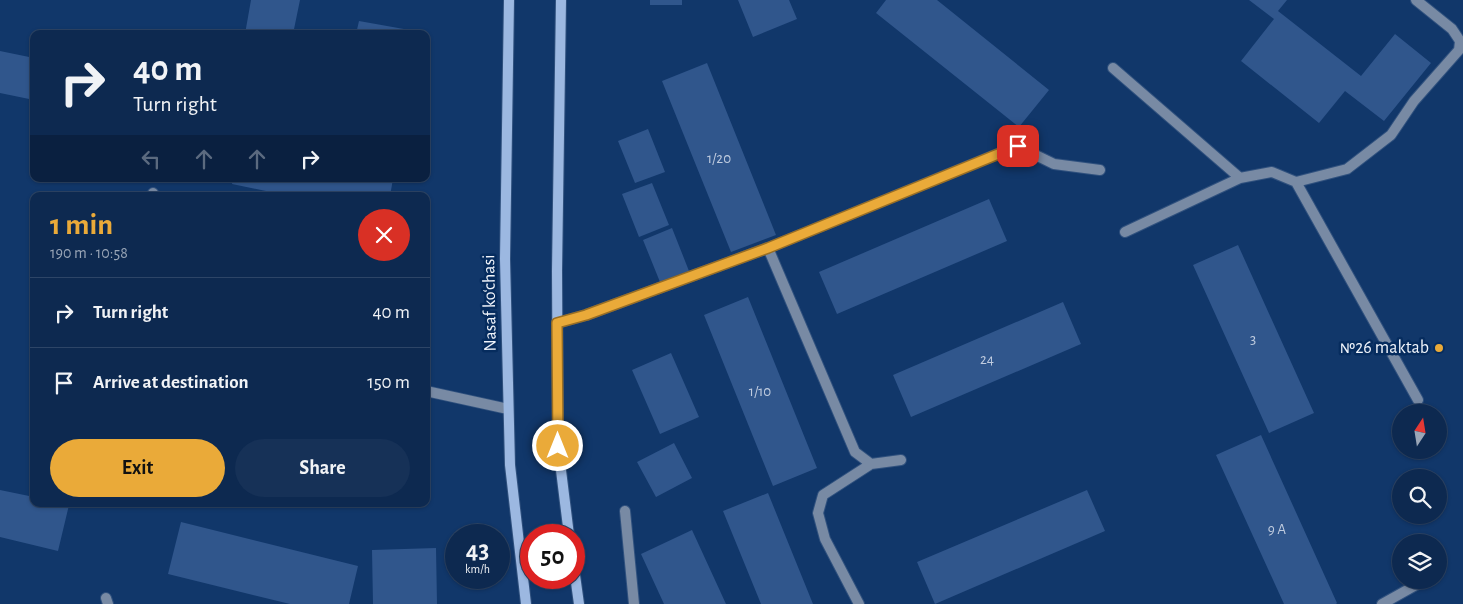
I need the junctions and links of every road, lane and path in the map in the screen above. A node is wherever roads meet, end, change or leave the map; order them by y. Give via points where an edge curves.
1 (509, 0) edge
2 (560, 0) edge
3 (1416, 0) edge
4 (1113, 68) dead end
5 (1100, 170) dead end
6 (1240, 178) junction
7 (1296, 182) junction
8 (1125, 232) dead end
9 (768, 248) junction
10 (557, 323) junction
11 (430, 392) edge
12 (1418, 400) dead end
13 (508, 409) junction
14 (901, 460) dead end
15 (872, 464) junction
16 (625, 511) dead end
17 (568, 524) edge
18 (577, 589) edge
19 (1409, 589) edge
20 (526, 604) edge
21 (579, 604) edge
22 (634, 604) edge
23 (859, 604) edge
24 (1382, 604) edge

1 - 13 main road, Nasaf ko‘chasi via 505,259
2 - 10 main road
3 - 7 lane via 1452,29 1460,41 1459,50 1414,101 1391,135 1347,169
4 - 6 lane
5 - 9 lane via 1054,164 1018,146
6 - 7 lane via 1272,172
6 - 8 lane
7 - 12 lane
9 - 10 lane
9 - 15 lane via 855,452
10 - 17 main road via 558,446
11 - 13 lane
13 - 20 main road, Nasaf ko‘chasi via 510,465
14 - 15 lane
15 - 23 lane via 822,495 818,513 825,539
16 - 22 lane
18 - 21 main road
19 - 24 lane

